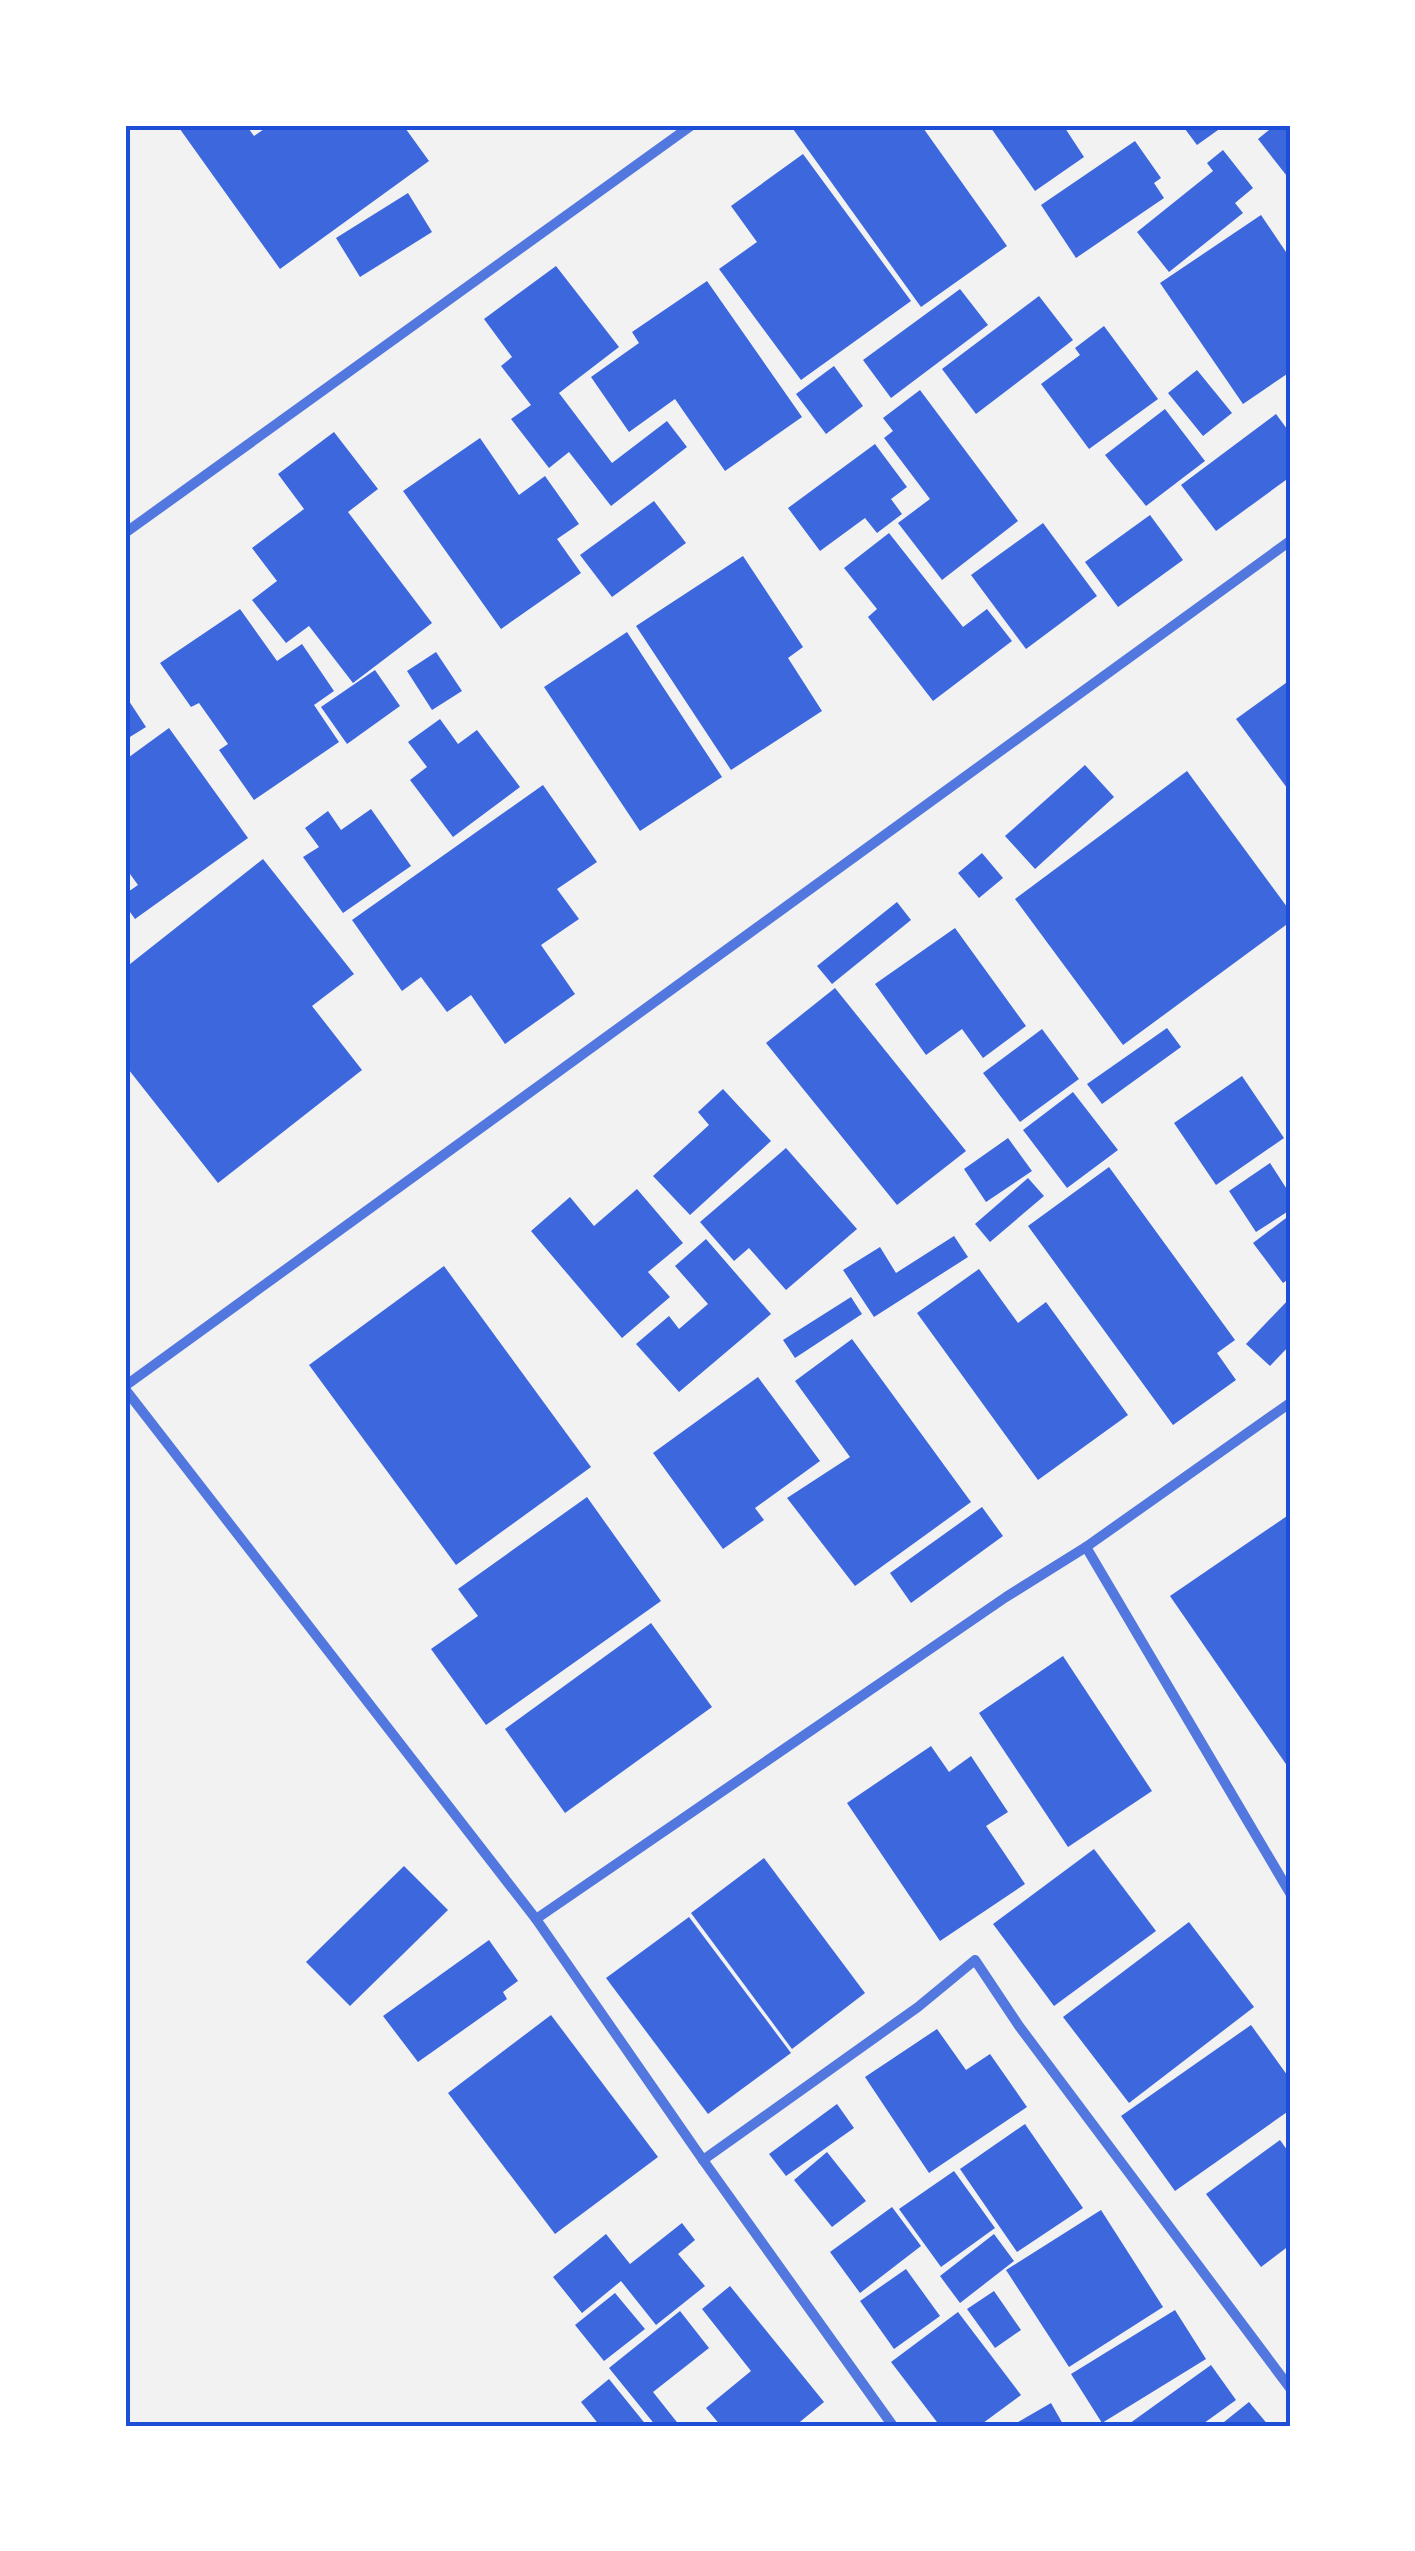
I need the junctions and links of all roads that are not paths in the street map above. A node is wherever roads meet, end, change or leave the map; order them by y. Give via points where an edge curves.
1 (692, 125) edge
2 (125, 533) edge
3 (1290, 541) edge
4 (125, 1388) edge
5 (1290, 1403) edge
6 (1086, 1547) junction
7 (1290, 1893) edge
8 (536, 1919) junction
9 (704, 2160) junction
10 (1290, 2388) edge
11 (893, 2426) edge

1 - 2 street
3 - 4 street
4 - 8 street
5 - 6 street
6 - 7 street
6 - 8 street
8 - 9 street
9 - 10 street via 976,1960
9 - 11 street

